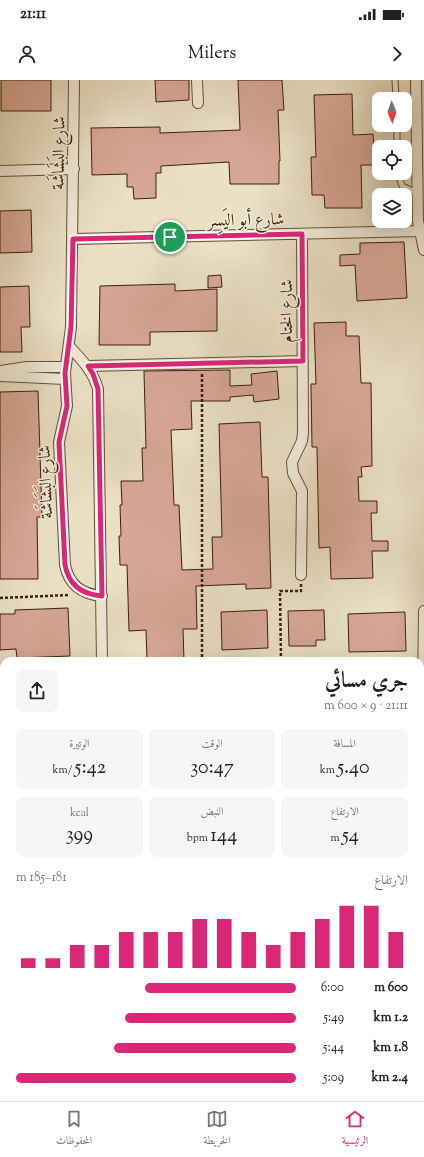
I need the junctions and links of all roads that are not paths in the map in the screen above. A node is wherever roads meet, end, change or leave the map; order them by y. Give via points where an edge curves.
1 (74, 80) edge
2 (197, 80) edge
3 (395, 80) edge
4 (416, 80) edge
5 (396, 92) edge
6 (198, 103) dead end
7 (74, 169) junction
8 (0, 171) edge
9 (400, 180) edge
10 (417, 193) junction
11 (420, 231) junction
12 (302, 234) junction
13 (73, 239) junction
14 (424, 250) edge
15 (69, 346) junction
16 (303, 361) junction
17 (88, 366) junction
18 (65, 367) junction
19 (0, 371) edge
20 (0, 376) edge
21 (65, 379) junction
22 (301, 575) road end
23 (102, 596) junction
24 (424, 611) edge
25 (102, 657) edge
26 (423, 657) edge

1 - 7 street, شارع البَشَاشَة
2 - 6 street
3 - 5 lane
4 - 10 street
7 - 8 street
7 - 13 street, شارع البَشَاشَة
9 - 10 lane via 402,186
10 - 11 street
11 - 12 street, شارع أبو اليَسِر
11 - 14 street
12 - 13 street, شارع أبو اليَسِر
12 - 16 street, شارع الختام
13 - 15 street, شارع البَشَاشَة
15 - 17 street
15 - 18 street, شارع البَشَاشَة
16 - 17 street
16 - 22 street, شارع الختام via 303,437 292,462 302,496
17 - 23 street via 98,389
18 - 19 street via 27,367
18 - 21 street, شارع البَشَاشَة
20 - 21 street
21 - 23 street, شارع البَشَاشَة via 67,406 59,442 65,565 71,582 82,592
23 - 25 street
24 - 26 street

